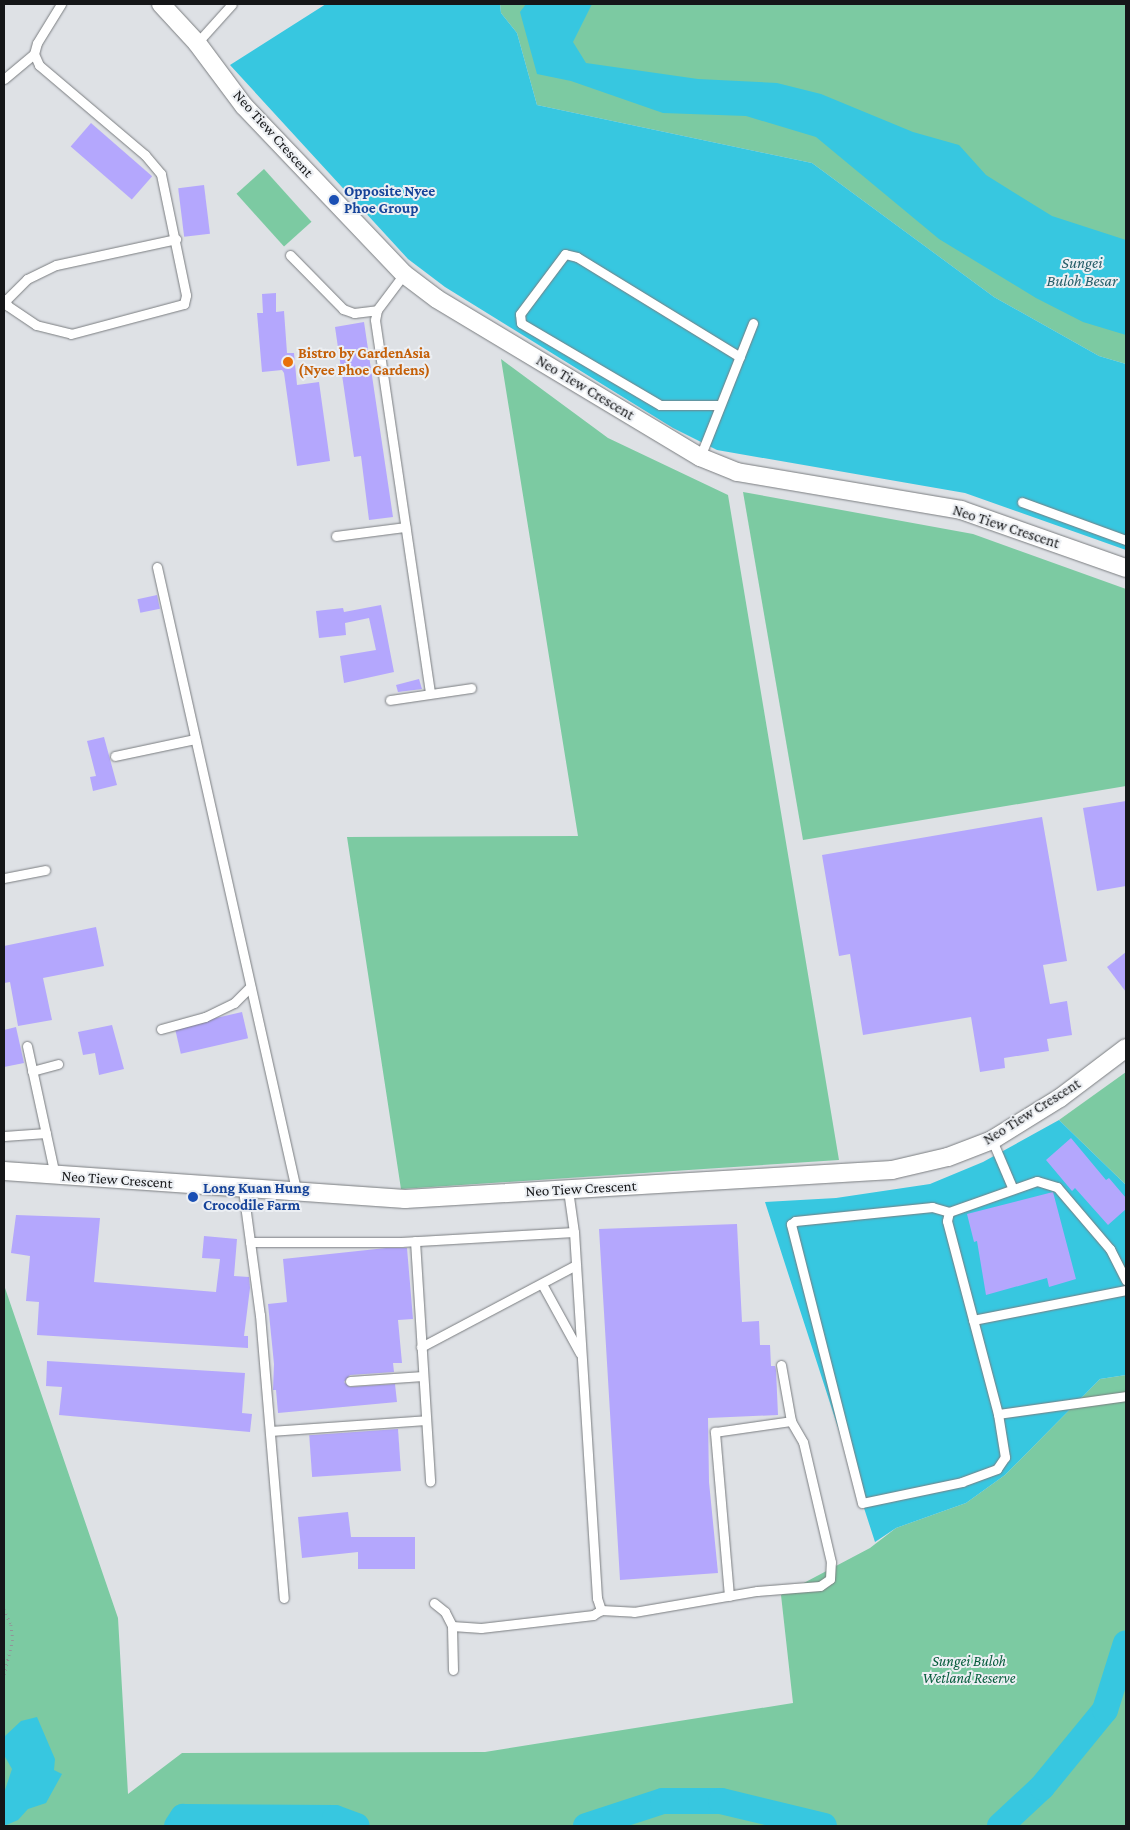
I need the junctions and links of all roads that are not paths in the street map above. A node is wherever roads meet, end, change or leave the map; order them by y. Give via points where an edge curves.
1 (61, 4) edge
2 (161, 4) edge
3 (232, 4) edge
4 (197, 43) junction
5 (34, 54) junction
6 (4, 79) edge
7 (176, 239) junction
8 (290, 255) dead end
9 (404, 274) junction
10 (5, 300) edge
11 (377, 310) junction
12 (753, 323) dead end
13 (740, 357) junction
14 (720, 405) junction
15 (700, 456) junction
16 (1022, 502) dead end
17 (405, 527) junction
18 (336, 536) dead end
19 (1126, 540) edge
20 (157, 567) dead end
21 (1126, 568) edge
22 (471, 688) dead end
23 (430, 693) junction
24 (390, 700) dead end
25 (195, 739) junction
26 (116, 756) dead end
27 (45, 870) dead end
28 (4, 878) edge
29 (250, 987) junction
30 (161, 1029) dead end
31 (27, 1046) dead end
32 (1126, 1048) edge
33 (58, 1064) dead end
34 (32, 1071) junction
35 (46, 1133) junction
36 (4, 1136) edge
37 (992, 1140) junction
38 (4, 1172) edge
39 (55, 1175) junction
40 (1012, 1188) junction
41 (243, 1190) junction
42 (568, 1190) junction
43 (297, 1194) junction
44 (949, 1212) junction
45 (574, 1232) junction
46 (415, 1241) junction
47 (250, 1242) junction
48 (576, 1265) junction
49 (1126, 1280) edge
50 (542, 1284) junction
51 (1126, 1290) edge
52 (972, 1320) junction
53 (421, 1347) junction
54 (581, 1356) junction
55 (780, 1365) dead end
56 (424, 1376) junction
57 (350, 1381) dead end
58 (1126, 1396) edge
59 (998, 1414) junction
60 (426, 1420) junction
61 (790, 1421) junction
62 (270, 1431) junction
63 (430, 1482) dead end
64 (729, 1596) junction
65 (284, 1598) dead end
66 (434, 1603) dead end
67 (601, 1610) junction
68 (452, 1626) junction
69 (453, 1670) dead end

1 - 5 lane via 37,43
2 - 4 street, Neo Tiew Crescent
3 - 4 lane
4 - 9 street, Neo Tiew Crescent via 244,106
5 - 6 lane
5 - 7 lane via 39,65 145,155 161,174
7 - 10 lane via 56,265 27,279
7 - 10 lane via 186,295 184,304 179,308 70,334 36,326
8 - 11 lane via 343,309 354,313
9 - 11 lane
9 - 15 street, Neo Tiew Crescent via 437,300
11 - 17 lane via 376,331
12 - 13 lane
13 - 14 lane
13 - 14 lane via 577,257 565,254 520,314 521,323 660,405
14 - 15 lane
15 - 21 street, Neo Tiew Crescent via 737,472 961,510
16 - 19 lane
17 - 18 lane
17 - 23 lane
20 - 25 lane
22 - 23 lane
23 - 24 lane
25 - 26 lane
25 - 29 lane
27 - 28 lane
29 - 30 lane via 234,1003 205,1017
29 - 43 lane
31 - 34 lane
32 - 37 street, Neo Tiew Crescent via 1060,1098
33 - 34 lane
34 - 35 lane
35 - 36 lane
35 - 39 lane
37 - 40 lane
37 - 42 street, Neo Tiew Crescent via 948,1157 892,1170
38 - 39 street, Neo Tiew Crescent
39 - 41 street, Neo Tiew Crescent
40 - 44 lane
40 - 49 lane via 1037,1181 1057,1187 1110,1249
41 - 43 street, Neo Tiew Crescent
41 - 47 lane
42 - 43 street, Neo Tiew Crescent via 405,1199
42 - 45 lane
44 - 52 lane via 947,1221
44 - 59 lane via 932,1207 791,1224 859,1500 869,1504 962,1482 997,1469 1006,1457
45 - 46 lane
45 - 48 lane
46 - 47 lane
46 - 53 lane
47 - 62 lane
48 - 50 lane
48 - 54 lane
50 - 53 lane
50 - 54 lane
51 - 52 lane
52 - 59 lane
53 - 56 lane
54 - 67 lane
55 - 61 lane
56 - 57 lane
56 - 60 lane
58 - 59 lane
60 - 62 lane
60 - 63 lane
61 - 64 lane via 715,1432
61 - 64 lane via 803,1442 831,1562 830,1579 820,1586
62 - 65 lane
64 - 67 lane via 634,1612
66 - 68 lane via 445,1612
67 - 68 lane via 593,1615 490,1627
68 - 69 lane

